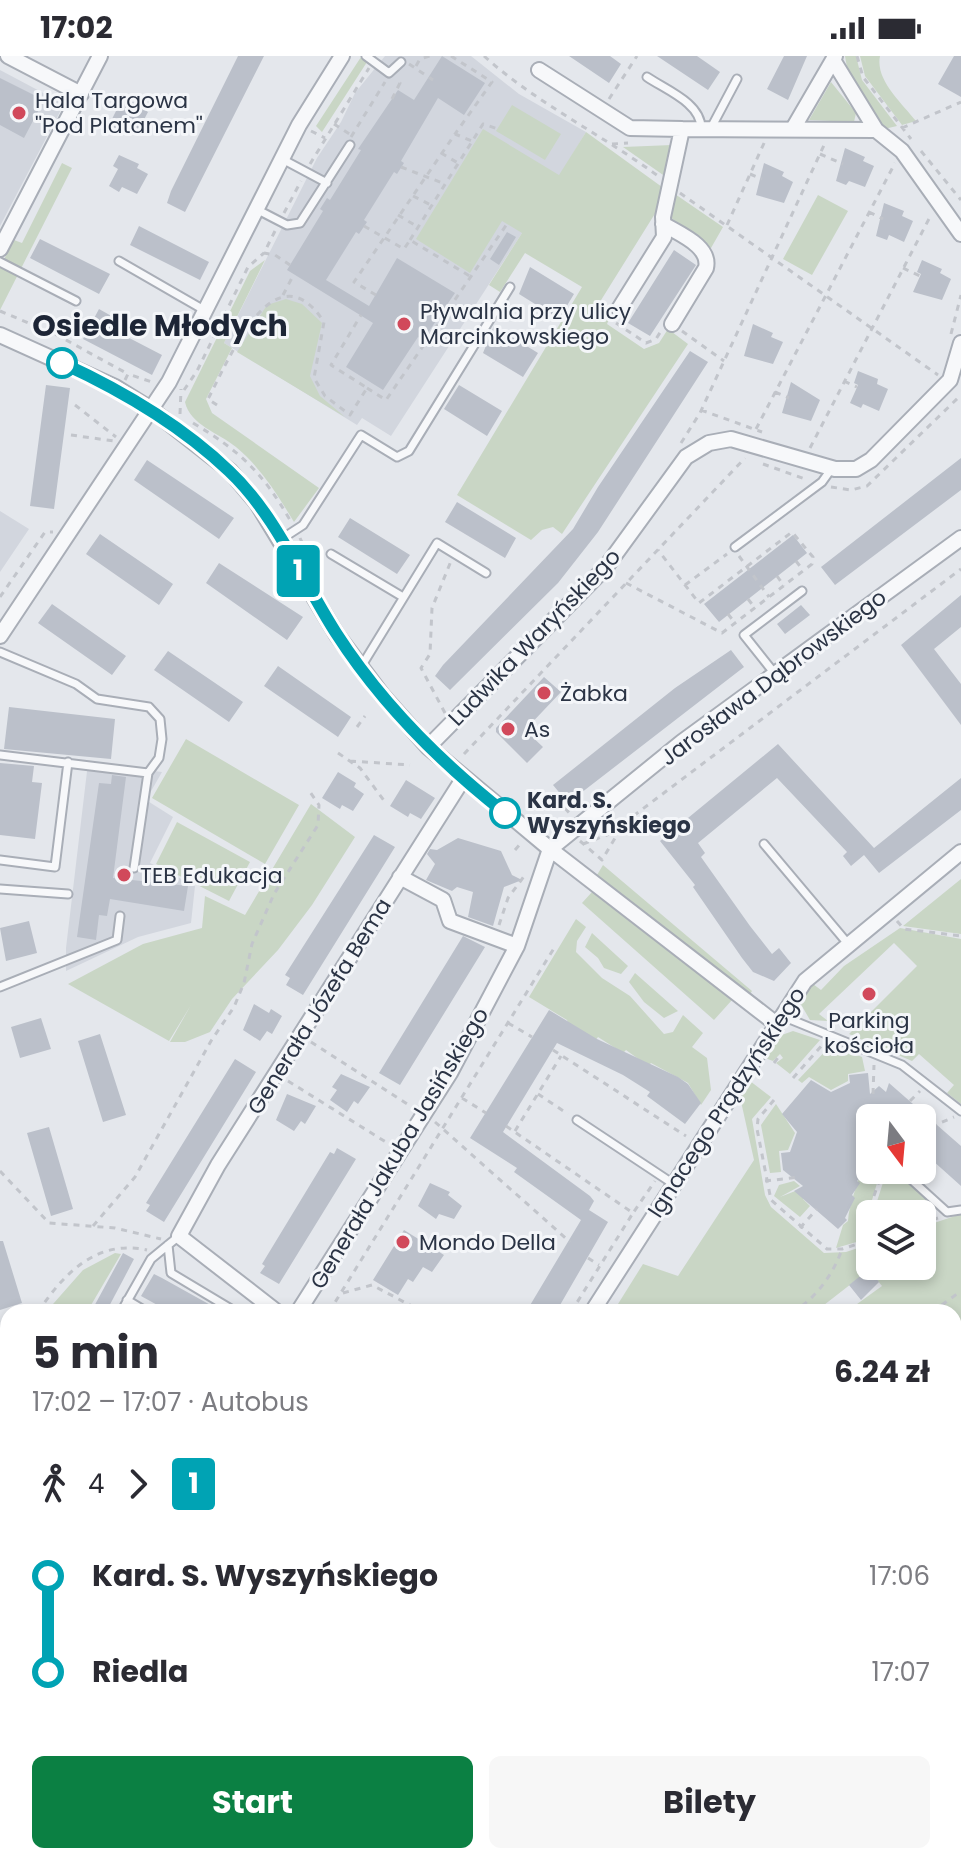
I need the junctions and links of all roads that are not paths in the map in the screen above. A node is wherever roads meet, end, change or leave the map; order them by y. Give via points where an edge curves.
1 (8, 56) edge
2 (100, 56) edge
3 (342, 56) edge
4 (366, 56) edge
5 (834, 58) edge
6 (401, 62) road end
7 (539, 70) dead end
8 (647, 77) dead end
9 (737, 79) dead end
10 (81, 94) junction
11 (794, 127) junction
12 (706, 128) junction
13 (682, 129) junction
14 (876, 130) junction
15 (350, 145) road end
16 (282, 159) junction
17 (327, 183) junction
18 (256, 209) junction
19 (663, 224) junction
20 (961, 234) edge
21 (0, 249) edge
22 (119, 261) dead end
23 (0, 262) edge
24 (510, 287) dead end
25 (76, 301) dead end
26 (619, 309) dead end
27 (206, 311) junction
28 (672, 324) dead end
29 (0, 335) edge
30 (961, 343) edge
31 (152, 410) junction
32 (832, 468) junction
33 (961, 538) edge
34 (280, 540) junction
35 (735, 547) dead end
36 (331, 554) dead end
37 (486, 573) dead end
38 (802, 591) dead end
39 (403, 597) junction
40 (0, 636) edge
41 (0, 652) edge
42 (361, 667) junction
43 (775, 674) junction
44 (428, 747) junction
45 (0, 755) edge
46 (68, 762) junction
47 (148, 773) junction
48 (463, 779) junction
49 (764, 844) dead end
50 (550, 849) junction
51 (961, 852) edge
52 (0, 860) edge
53 (134, 868) dead end
54 (400, 877) junction
55 (0, 889) edge
56 (68, 894) dead end
57 (120, 916) dead end
58 (849, 945) junction
59 (517, 946) junction
60 (0, 987) edge
61 (777, 1019) junction
62 (961, 1112) edge
63 (577, 1120) road end
64 (666, 1180) junction
65 (916, 1184) edge
66 (961, 1210) edge
67 (173, 1241) junction
68 (127, 1300) junction
69 (125, 1304) edge
70 (134, 1304) edge
71 (223, 1304) edge
72 (265, 1304) edge
73 (303, 1304) edge
74 (596, 1304) edge

1 - 10 street
2 - 10 street
3 - 16 street
4 - 6 lane via 389,73
5 - 11 street
5 - 14 street
7 - 13 street via 630,128
8 - 12 lane via 694,109
9 - 12 lane
10 - 21 street
11 - 12 street
11 - 14 street
12 - 13 street
13 - 19 street
14 - 20 street via 902,151
15 - 17 lane
16 - 17 lane
16 - 18 street
17 - 18 lane via 303,221 291,226
18 - 27 street
19 - 26 street via 664,237
19 - 28 street via 707,259
22 - 27 lane
23 - 25 lane
24 - 34 lane via 409,451 397,457 361,435 303,525
27 - 31 street
29 - 31 street via 115,387
30 - 32 street, Ludwika Waryńskiego via 950,380 871,460 856,469
31 - 34 street via 230,471
31 - 40 street
32 - 35 lane via 819,484
32 - 44 street, Ludwika Waryńskiego via 731,439 709,443 686,457 606,567
33 - 43 street, Jarosława Dąbrowskiego
34 - 42 street
36 - 39 lane
37 - 39 lane via 437,543
38 - 43 lane via 744,635
39 - 42 lane
41 - 47 lane via 76,684 97,699 149,707 160,719 162,739 159,758
42 - 44 street
43 - 50 street, Jarosława Dąbrowskiego
44 - 48 street
45 - 46 lane
46 - 47 lane
46 - 52 lane via 55,867
47 - 53 lane
48 - 50 street
48 - 54 street, Generała Józefa Bema
49 - 58 lane
50 - 59 street, Generała Jakuba Jasińskiego
50 - 61 street
51 - 58 street, Ignacego Prądzyńskiego
54 - 59 street via 443,900 450,921
54 - 67 street, Generała Józefa Bema
55 - 56 lane
57 - 60 lane via 117,940
58 - 61 street, Ignacego Prądzyńskiego via 805,981
59 - 73 street, Generała Jakuba Jasińskiego via 450,1073 418,1111
61 - 62 lane via 832,1035 917,1073
61 - 64 street, Ignacego Prądzyńskiego
63 - 64 lane
64 - 74 street, Ignacego Prądzyńskiego
65 - 66 lane via 947,1212
67 - 68 lane via 151,1259
67 - 71 lane via 171,1273
67 - 72 street
68 - 69 lane
68 - 70 lane

